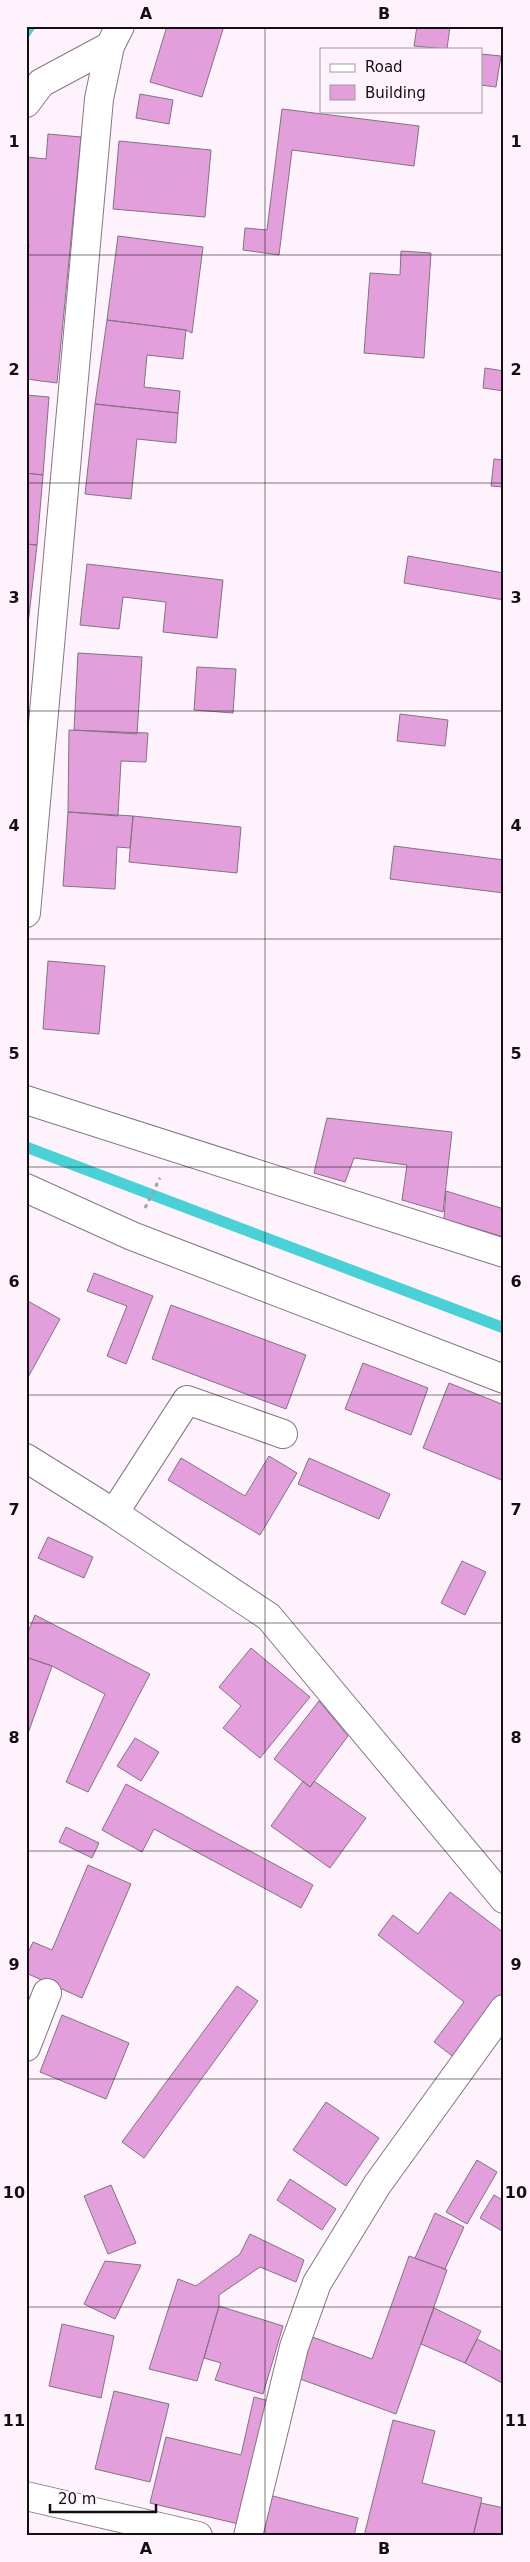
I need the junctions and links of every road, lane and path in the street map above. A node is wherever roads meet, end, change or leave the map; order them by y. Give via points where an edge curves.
1 (115, 36) edge
2 (26, 103) edge
3 (26, 913) edge
4 (26, 1100) edge
5 (174, 1148) junction
6 (26, 1188) edge
7 (132, 1236) junction
8 (504, 1253) edge
9 (504, 1379) edge
10 (283, 1434) dead end
11 (26, 1458) edge
12 (114, 1513) junction
13 (504, 1899) edge
14 (47, 1993) dead end
15 (504, 2009) edge
16 (26, 2048) edge
17 (26, 2496) edge
18 (198, 2536) edge
19 (248, 2536) edge

1 - 2 street via 41,84
1 - 3 street via 99,99
4 - 5 street
5 - 7 path
5 - 8 street
6 - 7 street
7 - 9 street
10 - 12 street via 186,1400
11 - 12 street
12 - 13 street via 269,1617
14 - 16 street
15 - 19 street via 377,2186 317,2283 294,2346
17 - 18 street

